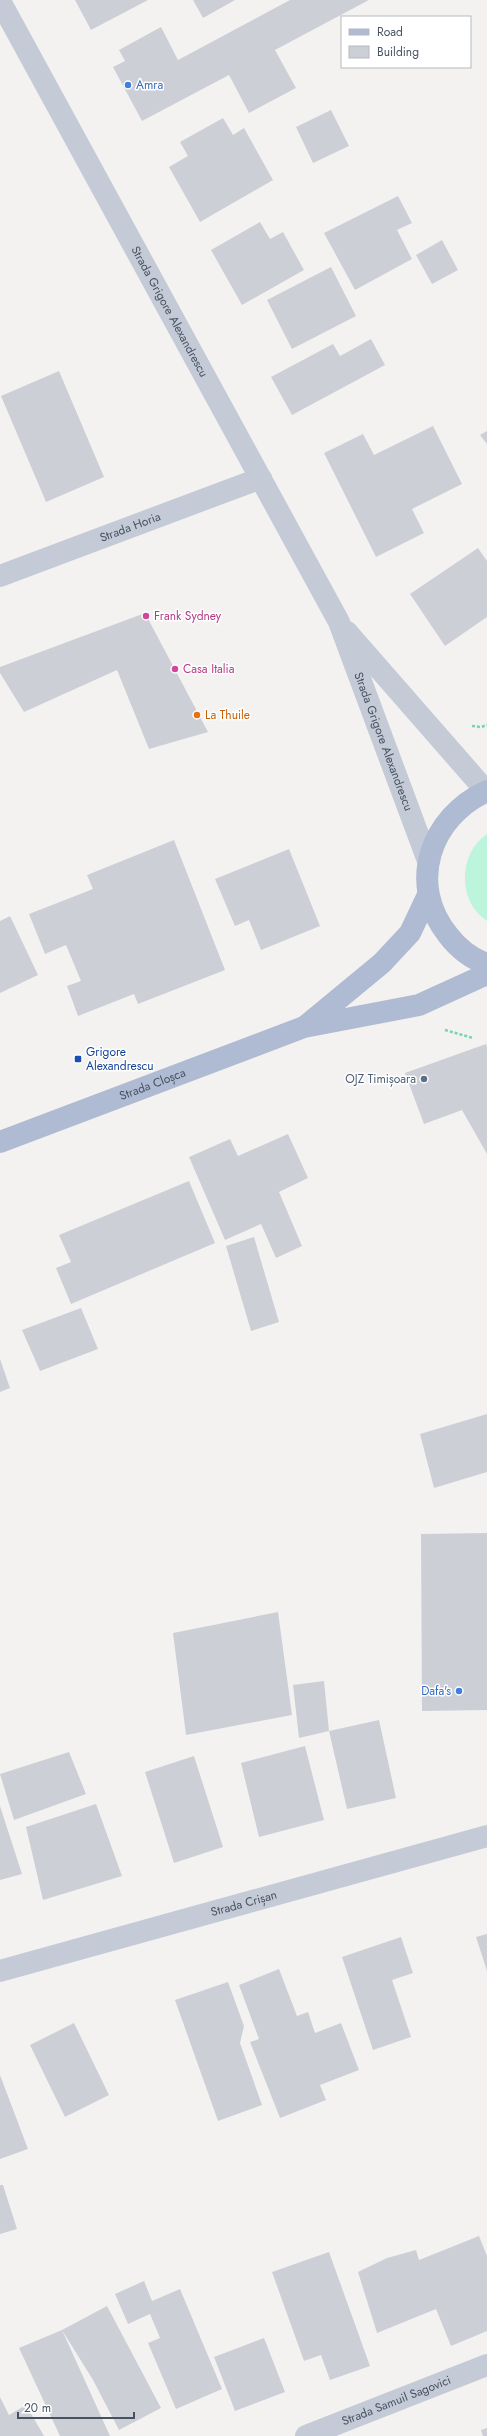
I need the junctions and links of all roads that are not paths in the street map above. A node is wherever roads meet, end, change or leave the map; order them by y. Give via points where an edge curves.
1 (0, 1) edge
2 (261, 478) junction
3 (0, 576) edge
4 (339, 622) junction
5 (487, 791) edge
6 (428, 861) junction
7 (428, 895) junction
8 (487, 964) edge
9 (487, 974) edge
10 (304, 1027) junction
11 (0, 1142) edge
12 (487, 1836) edge
13 (0, 1971) edge
14 (487, 2366) edge
15 (306, 2436) edge

1 - 2 street, Strada Grigore Alexandrescu
2 - 3 street, Strada Horia
2 - 4 street, Strada Grigore Alexandrescu
4 - 5 street, Strada Grigore Alexandrescu
4 - 6 street, Strada Grigore Alexandrescu
5 - 6 main road via 470,800 443,826
6 - 7 main road
7 - 8 main road via 434,913 453,942 467,954
7 - 10 main road, Strada Cloșca via 410,933 382,963
9 - 10 main road, Strada Cloșca via 419,1005
10 - 11 main road, Strada Cloșca
12 - 13 street, Strada Crișan
14 - 15 street, Strada Samuil Sagovici

